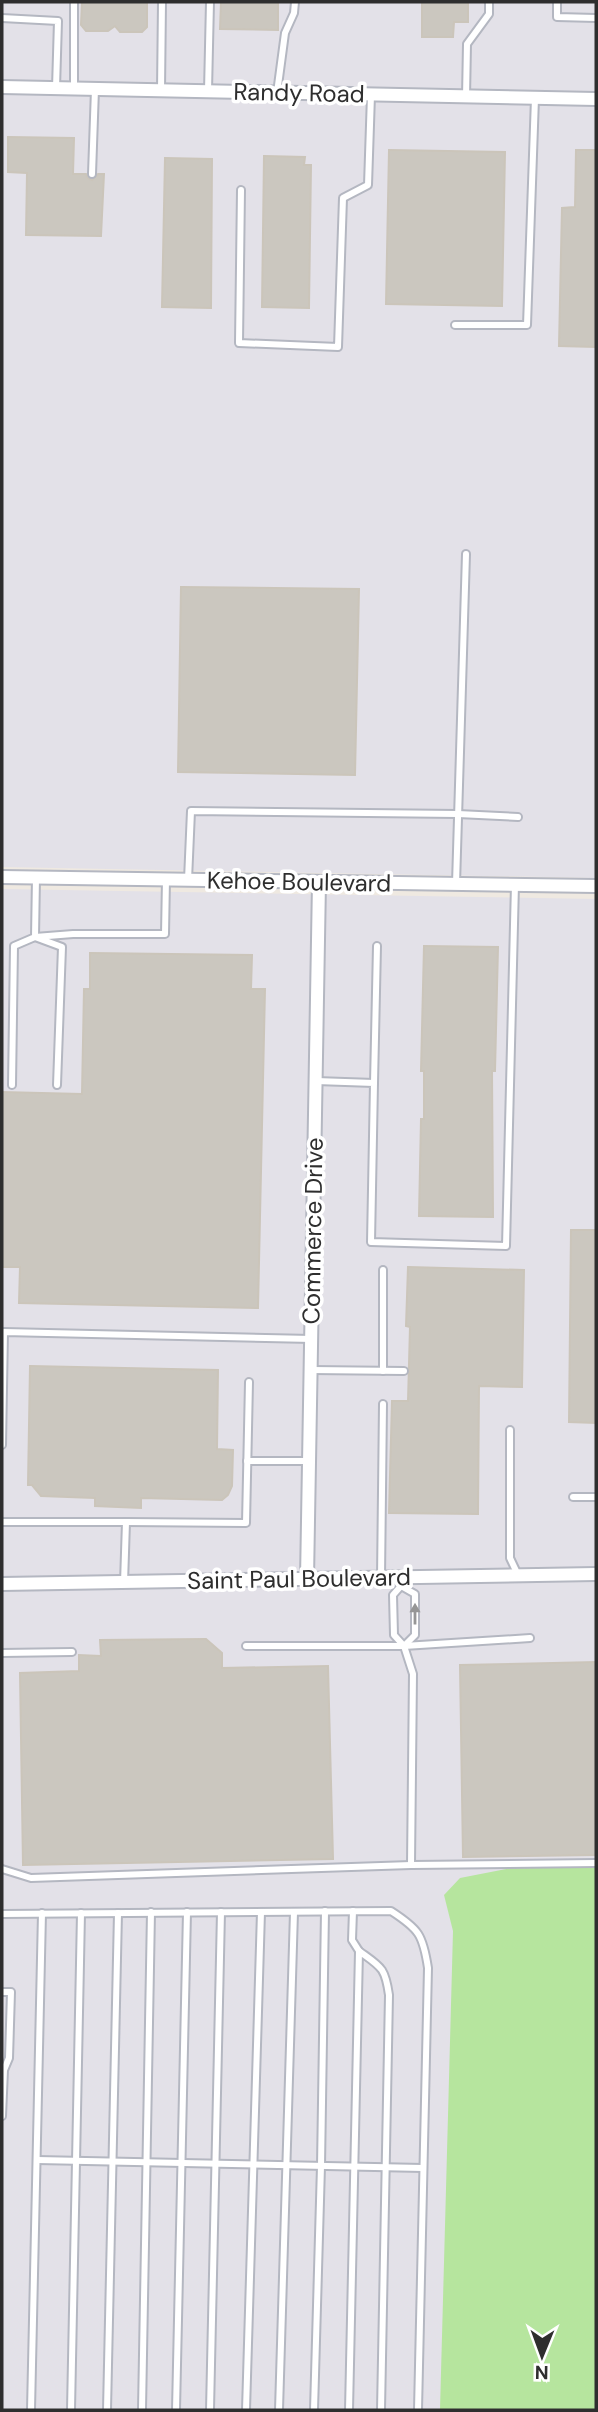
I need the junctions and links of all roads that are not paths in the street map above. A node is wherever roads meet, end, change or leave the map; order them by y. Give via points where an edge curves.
1 (74, 2) edge
2 (162, 2) edge
3 (210, 2) edge
4 (295, 2) edge
5 (489, 2) edge
6 (557, 2) edge
7 (2, 18) edge
8 (596, 18) edge
9 (2, 87) edge
10 (56, 88) junction
11 (74, 89) junction
12 (95, 89) junction
13 (161, 90) junction
14 (208, 91) junction
15 (278, 93) junction
16 (371, 95) junction
17 (466, 97) junction
18 (535, 98) junction
19 (596, 99) edge
20 (92, 174) dead end
21 (241, 190) dead end
22 (455, 324) dead end
23 (466, 554) dead end
24 (458, 814) junction
25 (517, 817) dead end
26 (2, 877) edge
27 (36, 877) junction
28 (166, 880) junction
29 (188, 880) junction
30 (319, 882) junction
31 (456, 884) junction
32 (515, 884) junction
33 (596, 886) edge
34 (36, 937) junction
35 (377, 946) dead end
36 (316, 1081) junction
37 (374, 1083) junction
38 (12, 1085) dead end
39 (57, 1085) dead end
40 (383, 1270) dead end
41 (312, 1339) junction
42 (311, 1370) junction
43 (383, 1371) junction
44 (404, 1371) dead end
45 (249, 1382) dead end
46 (383, 1404) dead end
47 (510, 1430) dead end
48 (2, 1445) edge
49 (247, 1461) junction
50 (310, 1461) junction
51 (573, 1497) dead end
52 (596, 1497) edge
53 (2, 1522) edge
54 (127, 1522) junction
55 (596, 1574) edge
56 (518, 1575) junction
57 (381, 1578) junction
58 (307, 1579) junction
59 (400, 1582) junction
60 (124, 1583) junction
61 (2, 1584) edge
62 (530, 1638) dead end
63 (246, 1646) dead end
64 (404, 1646) junction
65 (72, 1652) dead end
66 (2, 1653) edge
67 (596, 1863) edge
68 (411, 1865) junction
69 (2, 1869) edge
70 (325, 1911) junction
71 (353, 1911) junction
72 (151, 1912) junction
73 (187, 1912) junction
74 (221, 1912) junction
75 (261, 1912) junction
76 (294, 1912) junction
77 (42, 1913) junction
78 (81, 1913) junction
79 (118, 1913) junction
80 (2, 1914) edge
81 (359, 1951) junction
82 (2, 1992) edge
83 (2, 2116) edge
84 (37, 2160) junction
85 (76, 2161) junction
86 (113, 2162) junction
87 (146, 2162) junction
88 (180, 2163) junction
89 (216, 2164) junction
90 (255, 2165) junction
91 (286, 2165) junction
92 (321, 2166) junction
93 (354, 2167) junction
94 (385, 2167) junction
95 (423, 2168) junction
96 (31, 2410) edge
97 (71, 2410) edge
98 (107, 2410) edge
99 (142, 2410) edge
100 (176, 2410) edge
101 (210, 2410) edge
102 (246, 2410) edge
103 (279, 2410) edge
104 (314, 2410) edge
105 (349, 2410) edge
106 (381, 2410) edge
107 (418, 2410) edge

1 - 11 lane
2 - 13 lane
3 - 14 lane
4 - 15 lane via 285,33
5 - 17 lane via 489,14 467,44
6 - 8 lane via 557,17
7 - 10 lane via 58,21
9 - 10 street, Randy Road
10 - 11 street, Randy Road
11 - 12 street, Randy Road
12 - 13 street, Randy Road
12 - 20 lane
13 - 14 street, Randy Road
14 - 15 street, Randy Road
15 - 16 street, Randy Road
16 - 17 street, Randy Road
16 - 21 lane via 368,185 343,198 338,347 239,343
17 - 18 street, Randy Road
18 - 19 street, Randy Road
18 - 22 lane via 527,325
23 - 24 lane
24 - 25 lane
24 - 29 lane via 191,811
24 - 31 lane
26 - 27 street, Kehoe Boulevard
27 - 28 street, Kehoe Boulevard
27 - 34 lane
28 - 29 street, Kehoe Boulevard
28 - 34 lane via 165,934
29 - 30 street, Kehoe Boulevard
30 - 31 street, Kehoe Boulevard
30 - 36 street, Commerce Drive
31 - 32 street, Kehoe Boulevard
32 - 33 street, Kehoe Boulevard
32 - 37 lane via 506,1246 371,1242
34 - 38 lane via 14,946
34 - 39 lane via 62,947
35 - 37 lane
36 - 37 lane
36 - 41 street, Commerce Drive
40 - 43 lane
41 - 42 street, Commerce Drive
41 - 48 lane via 4,1332
42 - 43 lane
42 - 50 street, Commerce Drive
43 - 44 lane
45 - 49 lane
46 - 57 lane
47 - 56 lane via 510,1558
49 - 50 lane
49 - 54 lane via 246,1523
50 - 58 street, Commerce Drive
51 - 52 lane
53 - 54 lane
54 - 60 lane
55 - 56 street, Saint Paul Boulevard
56 - 59 street, Saint Paul Boulevard
57 - 58 street, Saint Paul Boulevard
57 - 59 street, Saint Paul Boulevard
58 - 60 street, Saint Paul Boulevard
59 - 64 lane via 393,1595 394,1635
64 -> 59 lane via 415,1634 415,1594
60 - 61 street, Saint Paul Boulevard
62 - 64 lane
63 - 64 lane
64 - 68 lane via 413,1674
65 - 66 lane
67 - 68 lane
68 - 69 lane via 31,1878
70 - 71 lane
70 - 76 lane
70 - 92 lane
71 - 81 lane via 352,1940
71 - 95 lane via 390,1911 411,1923 424,1942 428,1968
72 - 73 lane
72 - 79 lane
72 - 87 lane
73 - 74 lane
73 - 88 lane
74 - 75 lane
74 - 89 lane
75 - 76 lane
75 - 90 lane
76 - 91 lane
77 - 78 lane
77 - 80 lane
77 - 84 lane
78 - 79 lane
78 - 85 lane
79 - 86 lane
81 - 93 lane
81 - 94 lane via 386,1974 389,1995
82 - 83 lane via 11,1992
84 - 85 lane
84 - 96 lane
85 - 86 lane
85 - 97 lane
86 - 87 lane
86 - 98 lane
87 - 88 lane
87 - 99 lane
88 - 89 lane
88 - 100 lane
89 - 90 lane
89 - 101 lane
90 - 91 lane
90 - 102 lane
91 - 92 lane
91 - 103 lane
92 - 93 lane
92 - 104 lane
93 - 94 lane
93 - 105 lane
94 - 95 lane
94 - 106 lane
95 - 107 lane

